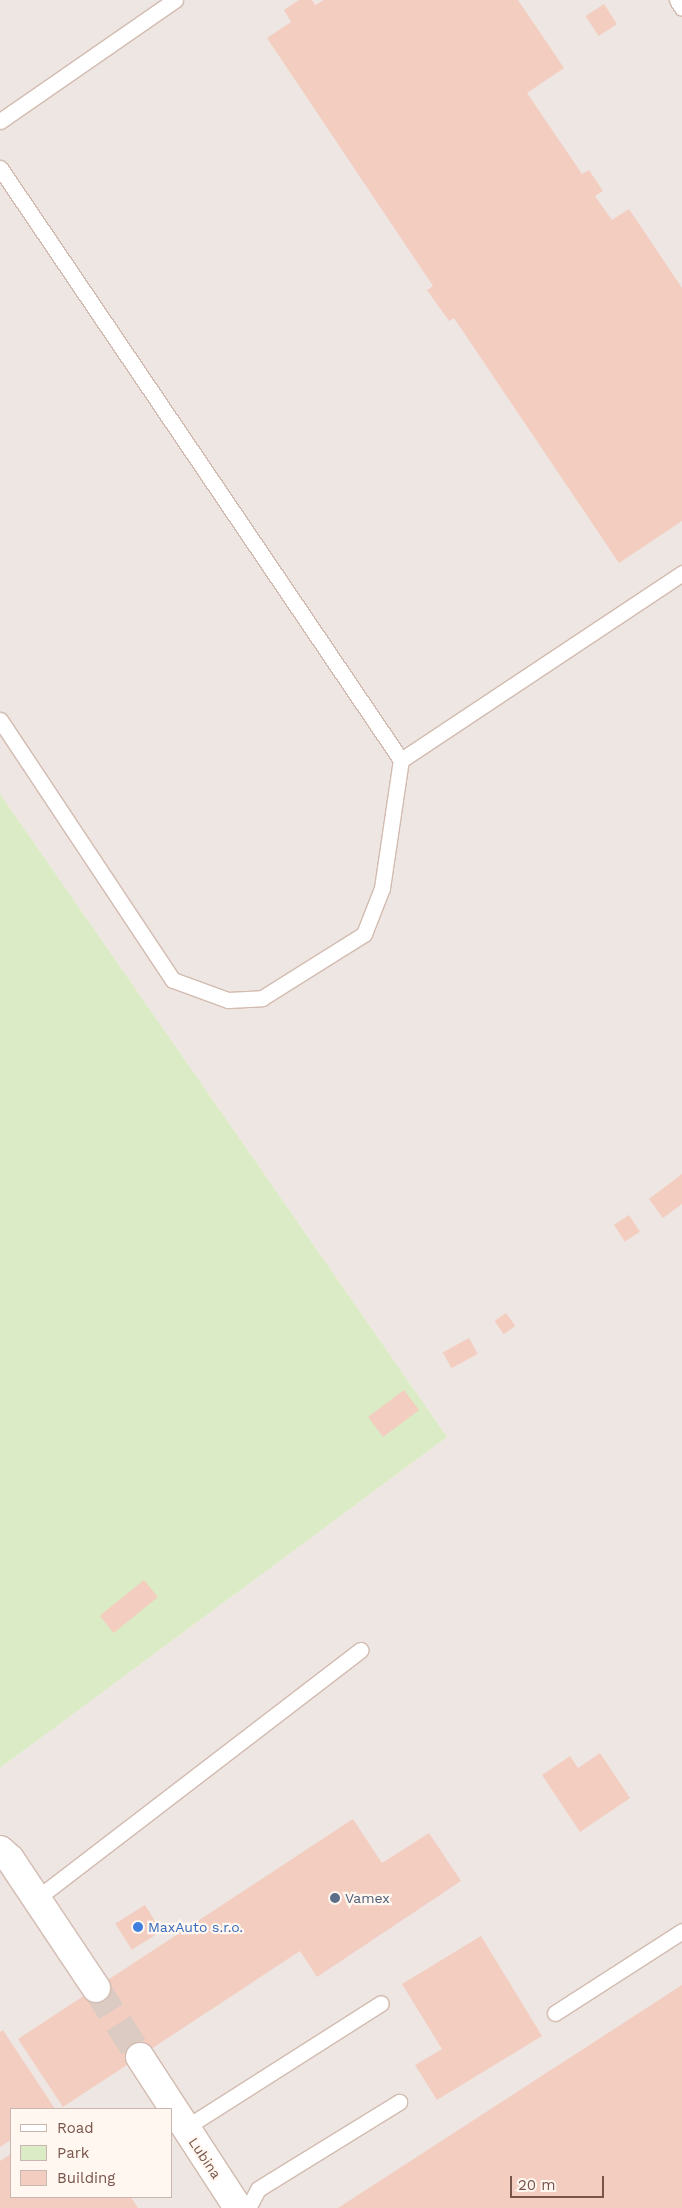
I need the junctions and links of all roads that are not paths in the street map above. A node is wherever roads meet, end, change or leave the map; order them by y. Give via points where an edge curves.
1 (175, 0) edge
2 (677, 0) edge
3 (682, 8) edge
4 (0, 121) edge
5 (0, 168) edge
6 (682, 573) edge
7 (0, 720) edge
8 (400, 760) junction
9 (360, 1650) dead end
10 (0, 1850) edge
11 (36, 1899) junction
12 (682, 1931) edge
13 (96, 1988) tunnel mouth
14 (381, 2003) dead end
15 (555, 2013) dead end
16 (140, 2057) tunnel mouth
17 (399, 2102) dead end
18 (185, 2128) junction
19 (238, 2208) edge
20 (248, 2208) edge

1 - 4 lane
2 - 3 lane
5 - 8 lane
6 - 8 lane
7 - 8 lane via 173,980 228,1000 262,998 364,934 382,888
9 - 11 lane
10 - 11 street
11 - 13 street
12 - 15 lane
14 - 18 lane
16 - 18 street, Lubina
17 - 20 lane via 258,2189
18 - 19 street, Lubina

